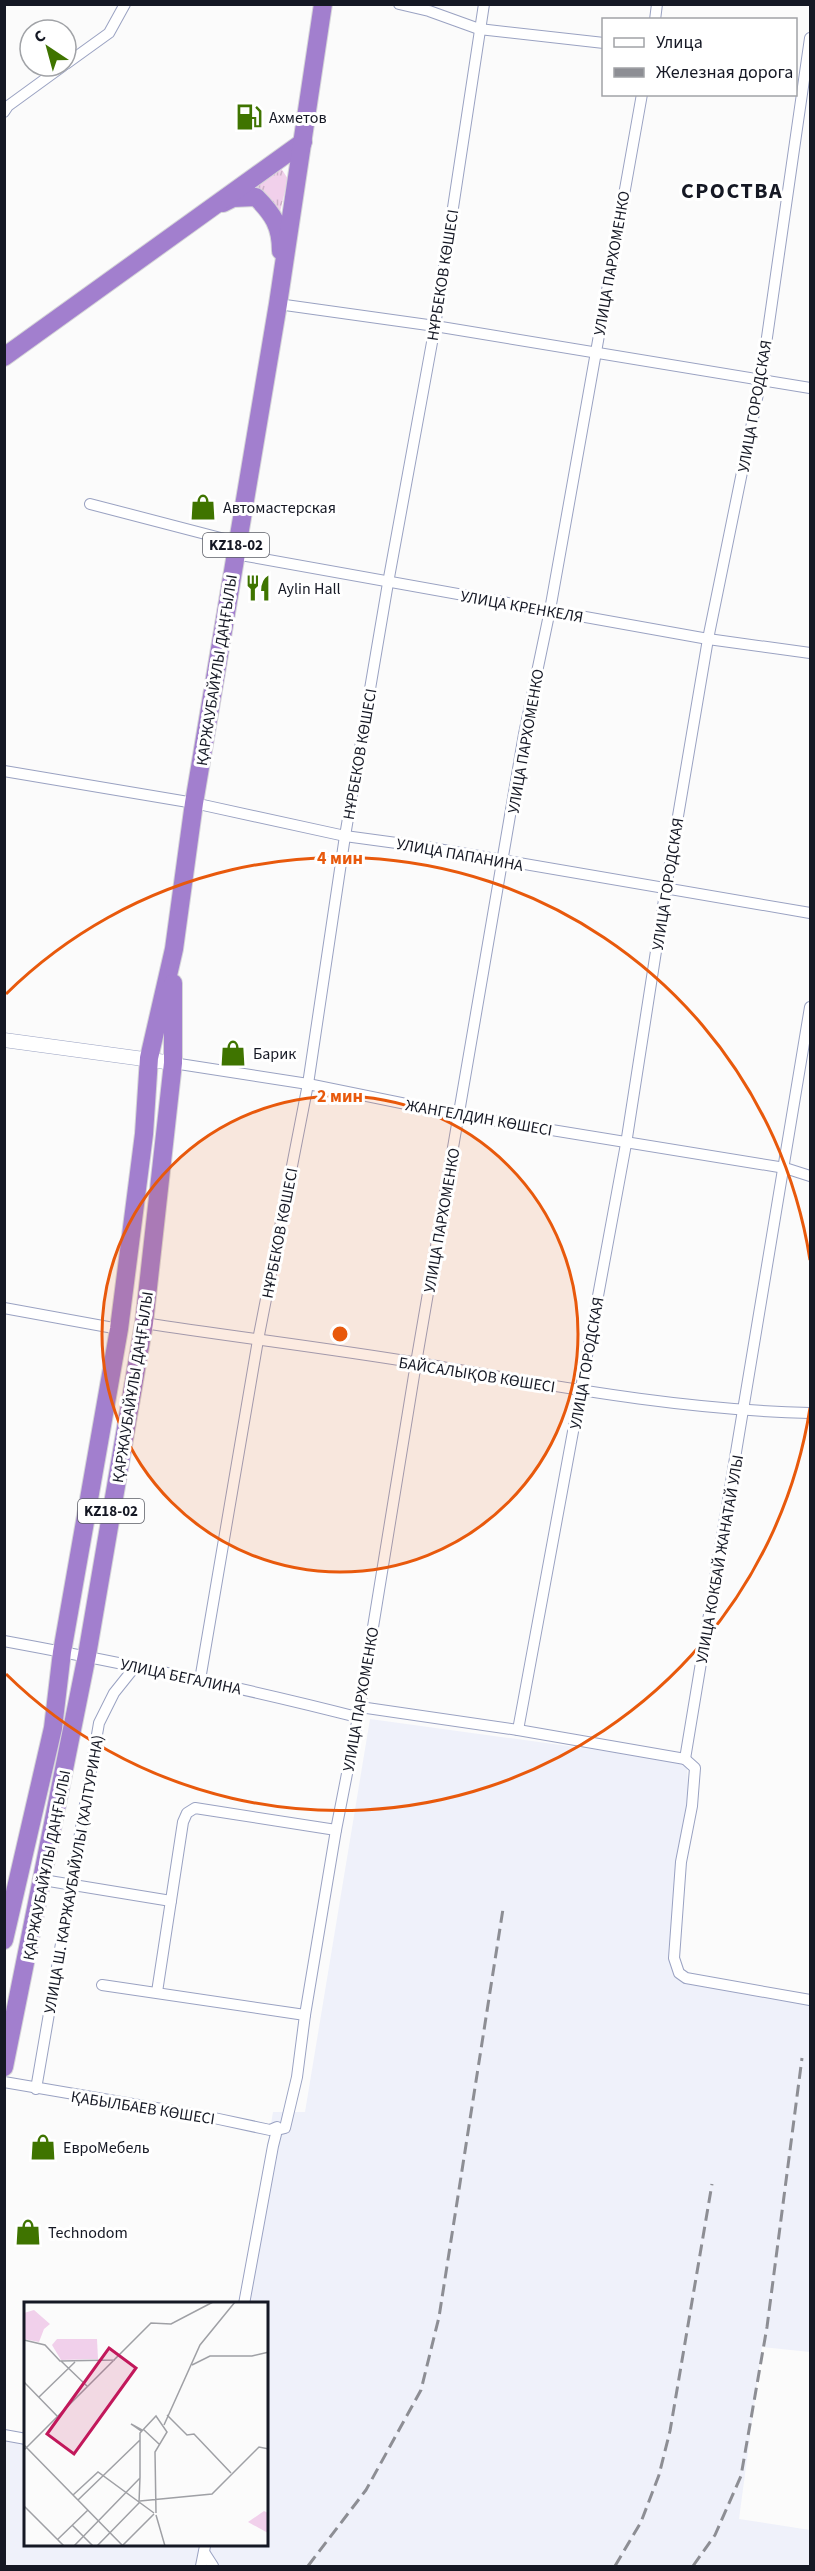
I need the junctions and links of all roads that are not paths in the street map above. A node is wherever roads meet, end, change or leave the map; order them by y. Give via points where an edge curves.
1 (125, 4) edge
2 (322, 4) edge
3 (399, 4) edge
4 (484, 4) edge
5 (479, 29) junction
6 (810, 38) edge
7 (602, 43) edge
8 (78, 55) edge
9 (46, 78) edge
10 (803, 78) edge
11 (313, 79) junction
12 (642, 96) edge
13 (4, 112) edge
14 (303, 142) junction
15 (268, 167) junction
16 (195, 218) junction
17 (281, 285) junction
18 (278, 304) junction
19 (435, 326) junction
20 (595, 353) junction
21 (4, 357) edge
22 (761, 379) junction
23 (810, 388) edge
24 (90, 504) dead end
25 (236, 548) junction
26 (388, 583) junction
27 (550, 610) junction
28 (708, 639) junction
29 (810, 653) edge
30 (4, 771) edge
31 (194, 803) junction
32 (345, 836) junction
33 (503, 862) junction
34 (666, 887) junction
35 (810, 913) edge
36 (174, 949) junction
37 (810, 1007) edge
38 (4, 1040) edge
39 (149, 1058) junction
40 (173, 1063) junction
41 (308, 1084) junction
42 (460, 1115) junction
43 (626, 1144) junction
44 (785, 1168) junction
45 (810, 1176) edge
46 (4, 1308) edge
47 (144, 1323) junction
48 (119, 1329) junction
49 (258, 1340) junction
50 (416, 1363) junction
51 (581, 1391) junction
52 (744, 1412) junction
53 (810, 1413) edge
54 (4, 1641) edge
55 (62, 1652) junction
56 (87, 1655) junction
57 (134, 1668) junction
58 (200, 1680) junction
59 (359, 1712) junction
60 (518, 1730) junction
61 (685, 1759) junction
62 (336, 1830) junction
63 (43, 1880) junction
64 (71, 1885) junction
65 (171, 1901) junction
66 (4, 1940) edge
67 (102, 1985) dead end
68 (157, 1992) junction
69 (810, 2000) edge
70 (305, 2015) junction
71 (4, 2067) edge
72 (4, 2082) edge
73 (36, 2089) junction
74 (277, 2130) junction
75 (244, 2302) edge
76 (4, 2435) edge
77 (24, 2439) edge
78 (205, 2549) edge
79 (201, 2566) edge
80 (213, 2566) edge

1 - 8 street via 109,33
2 - 11 highway, KZ18-02
3 - 5 street
4 - 5 street, НҰРБЕКОВ КӨШЕСІ
5 - 7 street
5 - 19 street, НҰРБЕКОВ КӨШЕСІ
6 - 10 street, УЛИЦА ГОРОДСКАЯ
9 - 13 street
10 - 22 street, УЛИЦА ГОРОДСКАЯ
11 - 14 highway, KZ18-02
11 - 15 highway via 298,129
12 - 20 street, УЛИЦА ПАРХОМЕНКО
14 - 15 highway
14 - 17 highway, ҚАРЖАУБАЙҰЛЫ ДАҢҒЫЛЫ / KZ18-02
15 - 16 highway
16 - 17 highway via 233,198 256,197 272,213 281,240
16 - 21 highway
17 - 18 highway, ҚАРЖАУБАЙҰЛЫ ДАҢҒЫЛЫ / KZ18-02
18 - 19 street
18 - 25 highway, ҚАРЖАУБАЙҰЛЫ ДАҢҒЫЛЫ / KZ18-02
19 - 20 street
19 - 26 street, НҰРБЕКОВ КӨШЕСІ
20 - 22 street
20 - 27 street, УЛИЦА ПАРХОМЕНКО
22 - 23 street
22 - 28 street, УЛИЦА ГОРОДСКАЯ
24 - 25 street, УЛИЦА КРЕНКЕЛЯ
25 - 26 street, УЛИЦА КРЕНКЕЛЯ
25 - 31 highway, ҚАРЖАУБАЙҰЛЫ ДАҢҒЫЛЫ / KZ18-02
26 - 27 street, УЛИЦА КРЕНКЕЛЯ
26 - 32 street, НҰРБЕКОВ КӨШЕСІ
27 - 28 street, УЛИЦА КРЕНКЕЛЯ
27 - 33 street, УЛИЦА ПАРХОМЕНКО
28 - 29 street, УЛИЦА КРЕНКЕЛЯ
28 - 34 street, УЛИЦА ГОРОДСКАЯ
30 - 31 street, УЛИЦА ПАПАНИНА
31 - 32 street, УЛИЦА ПАПАНИНА
31 - 36 highway, ҚАРЖАУБАЙҰЛЫ ДАҢҒЫЛЫ / KZ18-02
32 - 33 street, УЛИЦА ПАПАНИНА
32 - 41 street, НҰРБЕКОВ КӨШЕСІ
33 - 34 street, УЛИЦА ПАПАНИНА
33 - 42 street, УЛИЦА ПАРХОМЕНКО
34 - 35 street, УЛИЦА ПАПАНИНА
34 - 43 street, УЛИЦА ГОРОДСКАЯ
36 - 39 highway, ҚАРЖАУБАЙҰЛЫ ДАҢҒЫЛЫ / KZ18-02
36 - 40 highway, ҚАРЖАУБАЙҰЛЫ ДАҢҒЫЛЫ / KZ18-02
37 - 44 street, УЛИЦА КОКБАЙ ЖАНАТАЙ УЛЫ
38 - 39 street, ЖАНГЕЛДИН КӨШЕСІ
39 - 40 street, ЖАНГЕЛДИН КӨШЕСІ
39 - 48 highway, ҚАРЖАУБАЙҰЛЫ ДАҢҒЫЛЫ / KZ18-02 via 144,1134
40 - 41 street, ЖАНГЕЛДИН КӨШЕСІ
40 - 47 highway, ҚАРЖАУБАЙҰЛЫ ДАҢҒЫЛЫ / KZ18-02
41 - 42 street, ЖАНГЕЛДИН КӨШЕСІ
41 - 49 street, НҰРБЕКОВ КӨШЕСІ
42 - 43 street, ЖАНГЕЛДИН КӨШЕСІ
42 - 50 street, УЛИЦА ПАРХОМЕНКО
43 - 44 street, ЖАНГЕЛДИН КӨШЕСІ
43 - 51 street, УЛИЦА ГОРОДСКАЯ
44 - 45 street, ЖАНГЕЛДИН КӨШЕСІ
44 - 52 street, УЛИЦА КОКБАЙ ЖАНАТАЙ УЛЫ
46 - 48 street
47 - 49 street, БАЙСАЛЫҚОВ КӨШЕСІ
47 - 56 highway, ҚАРЖАУБАЙҰЛЫ ДАҢҒЫЛЫ / KZ18-02
48 - 55 highway, ҚАРЖАУБАЙҰЛЫ ДАҢҒЫЛЫ / KZ18-02
49 - 50 street, БАЙСАЛЫҚОВ КӨШЕСІ
49 - 58 street, НҰРБЕКОВ КӨШЕСІ
50 - 51 street, БАЙСАЛЫҚОВ КӨШЕСІ
50 - 59 street, УЛИЦА ПАРХОМЕНКО
51 - 52 street, БАЙСАЛЫҚОВ КӨШЕСІ
51 - 60 street, УЛИЦА ГОРОДСКАЯ
52 - 53 street, БАЙСАЛЫҚОВ КӨШЕСІ
52 - 61 street, УЛИЦА КОКБАЙ ЖАНАТАЙ УЛЫ
54 - 55 street, УЛИЦА БЕГАЛИНА
55 - 56 street, УЛИЦА БЕГАЛИНА
55 - 66 highway, ҚАРЖАУБАЙҰЛЫ ДАҢҒЫЛЫ / KZ18-02 via 53,1728
56 - 57 street, УЛИЦА БЕГАЛИНА
56 - 63 highway, ҚАРЖАУБАЙҰЛЫ ДАҢҒЫЛЫ / KZ18-02
57 - 58 street, УЛИЦА БЕГАЛИНА
57 - 64 street, УЛИЦА Ш. КАРЖАУБАЙУЛЫ (ХАЛТУРИНА) via 114,1693 99,1723
58 - 59 street, УЛИЦА БЕГАЛИНА
59 - 60 street, УЛИЦА БЕГАЛИНА
59 - 62 street, УЛИЦА ПАРХОМЕНКО
60 - 61 street, УЛИЦА БЕГАЛИНА
61 - 69 street, УЛИЦА КОКБАЙ ЖАНАТАЙ УЛЫ via 695,1768 681,1862 674,1958 679,1973 686,1978
62 - 65 street via 195,1808 183,1822
62 - 70 street, УЛИЦА ПАРХОМЕНКО
63 - 64 street
63 - 71 highway, ҚАРЖАУБАЙҰЛЫ ДАҢҒЫЛЫ / KZ18-02
64 - 65 street
64 - 73 street, УЛИЦА Ш. КАРЖАУБАЙУЛЫ (ХАЛТУРИНА)
65 - 68 street
67 - 68 street
68 - 70 street
70 - 74 street, УЛИЦА ПАРХОМЕНКО via 289,2120 285,2128
72 - 73 street, ҚАБЫЛБАЕВ КӨШЕСІ
73 - 74 street, ҚАБЫЛБАЕВ КӨШЕСІ
74 - 75 street, УЛИЦА ПАРХОМЕНКО
76 - 77 street
78 - 79 street
78 - 80 street

